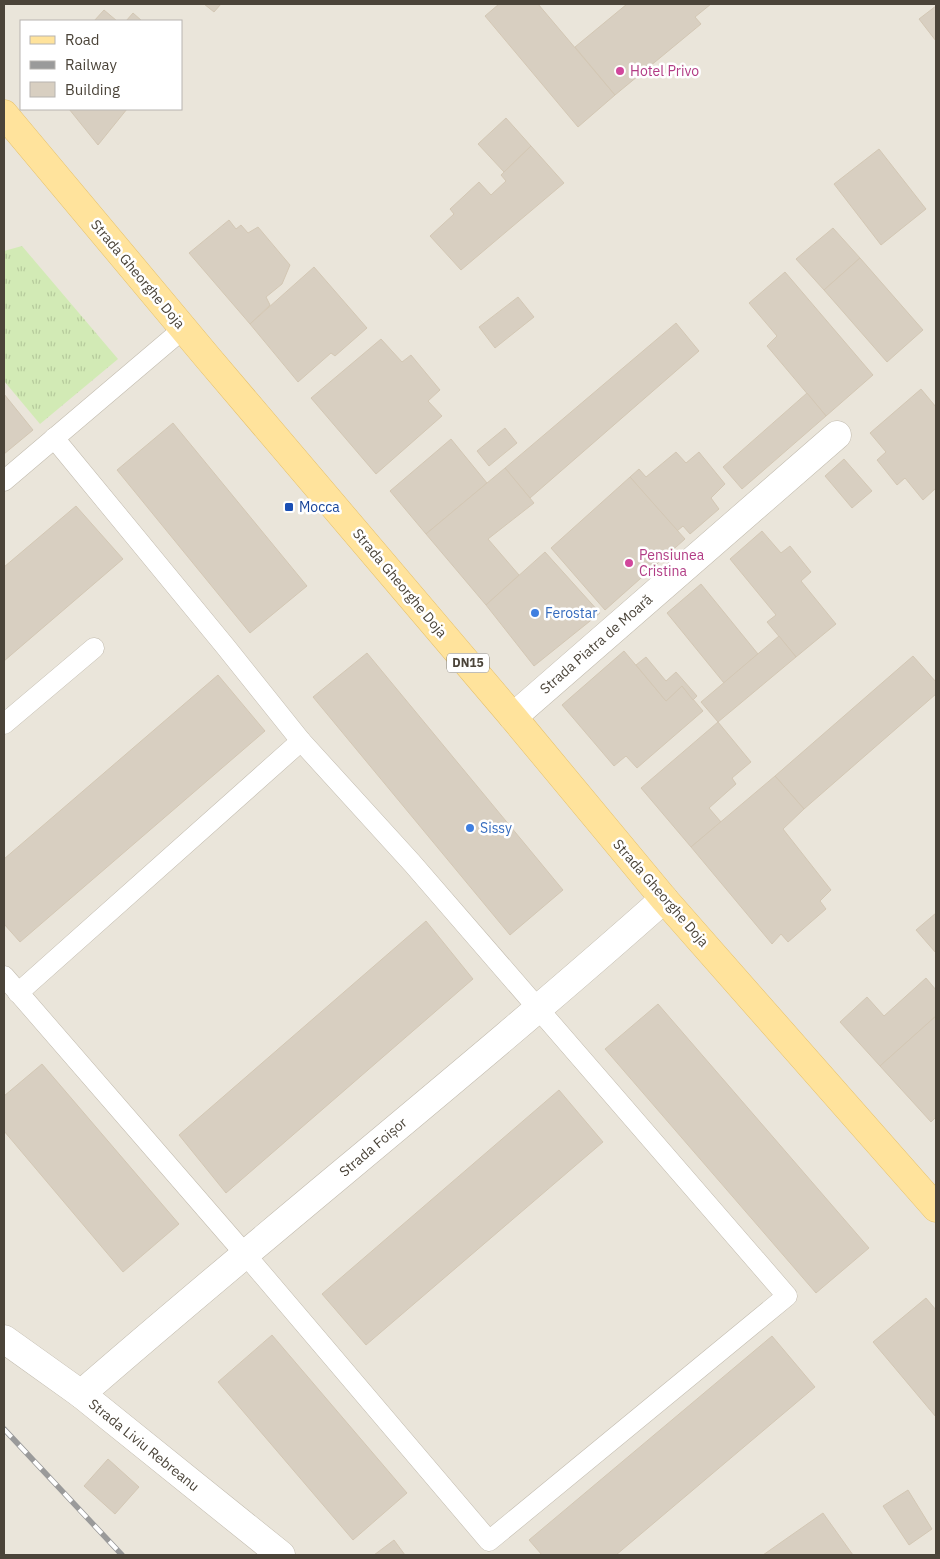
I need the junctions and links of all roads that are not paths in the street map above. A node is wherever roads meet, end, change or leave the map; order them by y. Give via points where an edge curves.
1 (4, 114) edge
2 (183, 329) junction
3 (837, 434) dead end
4 (54, 438) junction
5 (4, 481) edge
6 (94, 648) dead end
7 (513, 717) junction
8 (4, 724) edge
9 (301, 741) junction
10 (664, 900) junction
11 (4, 976) edge
12 (18, 993) junction
13 (538, 1009) junction
14 (936, 1208) edge
15 (245, 1254) junction
16 (4, 1339) edge
17 (81, 1394) junction
18 (281, 1555) edge

1 - 2 main road, Strada Gheorghe Doja / DN15
2 - 4 lane
2 - 7 main road, Strada Gheorghe Doja / DN15
3 - 7 street, Strada Piatra de Moară
4 - 5 lane
4 - 9 lane
6 - 8 lane
7 - 10 main road, Strada Gheorghe Doja / DN15
9 - 12 lane
9 - 13 lane
10 - 13 street, Strada Foișor
10 - 14 main road, Strada Gheorghe Doja / DN15
11 - 12 lane
12 - 15 lane
13 - 15 street, Strada Foișor
13 - 15 lane via 787,1296 489,1541
15 - 17 street, Strada Foișor
16 - 17 street, Strada Liviu Rebreanu
17 - 18 street, Strada Liviu Rebreanu

